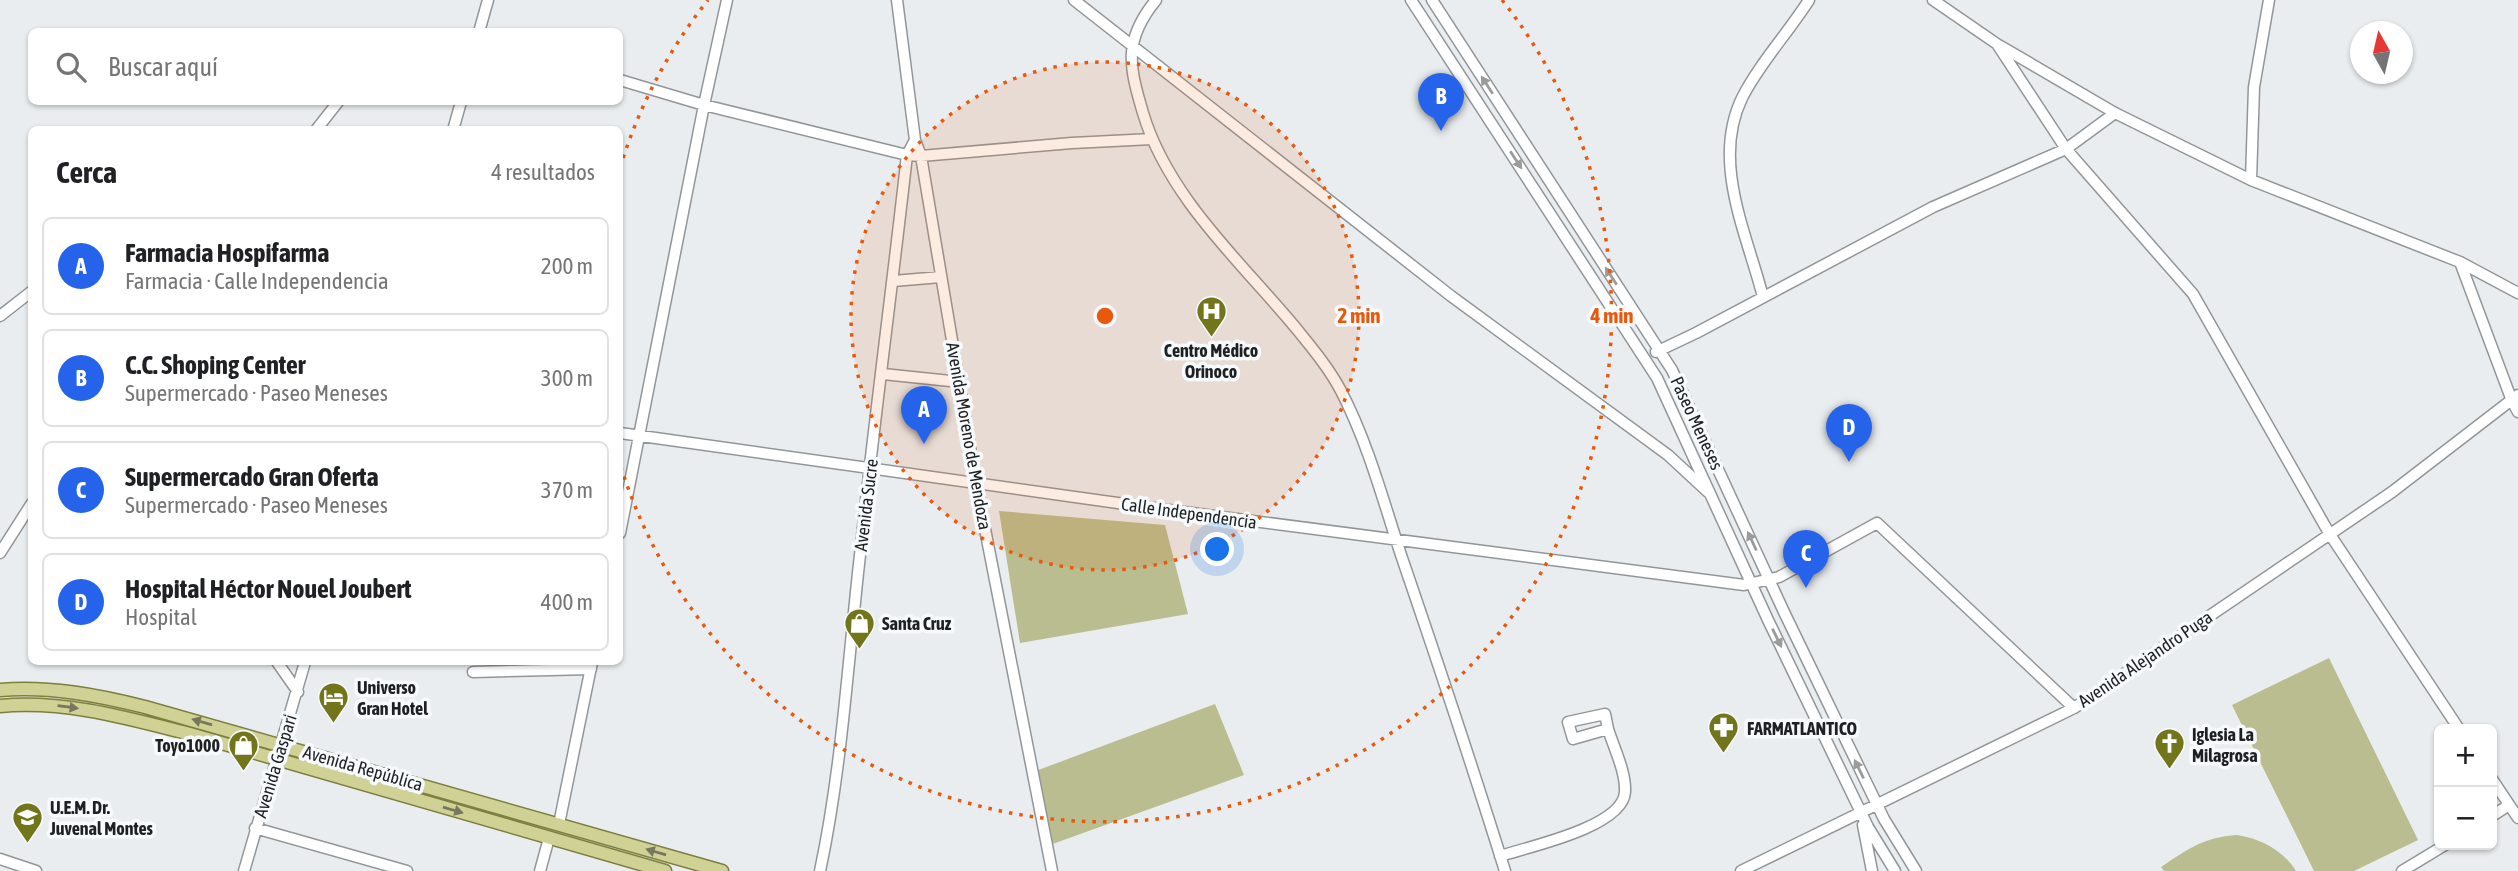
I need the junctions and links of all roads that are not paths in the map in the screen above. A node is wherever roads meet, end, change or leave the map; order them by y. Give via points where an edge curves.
1 (488, 0) edge
2 (727, 0) edge
3 (897, 0) edge
4 (1074, 0) edge
5 (1156, 0) edge
6 (1412, 0) edge
7 (1432, 0) edge
8 (1809, 0) edge
9 (1936, 0) edge
10 (2269, 0) edge
11 (480, 28) edge
12 (1132, 43) junction
13 (1997, 44) junction
14 (623, 81) edge
15 (336, 105) edge
16 (460, 105) edge
17 (704, 105) junction
18 (2115, 113) junction
19 (319, 126) edge
20 (454, 126) edge
21 (1152, 139) junction
22 (915, 140) junction
23 (2066, 149) junction
24 (907, 155) junction
25 (921, 156) junction
26 (2252, 180) junction
27 (2460, 262) junction
28 (941, 276) junction
29 (893, 281) junction
30 (2518, 293) edge
31 (28, 294) edge
32 (1763, 297) junction
33 (0, 316) edge
34 (1660, 350) junction
35 (1644, 357) junction
36 (883, 374) junction
37 (960, 382) junction
38 (2515, 398) edge
39 (2518, 412) edge
40 (623, 433) edge
41 (640, 436) junction
42 (870, 466) junction
43 (976, 483) junction
44 (1712, 496) junction
45 (28, 509) edge
46 (623, 518) edge
47 (2329, 533) junction
48 (1396, 541) junction
49 (0, 553) edge
50 (1760, 583) junction
51 (280, 665) edge
52 (305, 665) edge
53 (592, 665) edge
54 (494, 666) edge
55 (473, 672) dead end
56 (0, 690) edge
57 (298, 692) junction
58 (0, 706) edge
59 (2074, 708) junction
60 (2456, 724) edge
61 (1608, 729) dead end
62 (281, 744) junction
63 (277, 760) junction
64 (2497, 787) edge
65 (1877, 804) junction
66 (2509, 805) junction
67 (1861, 812) junction
68 (2497, 813) edge
69 (2518, 818) edge
70 (559, 824) junction
71 (256, 828) junction
72 (549, 838) junction
73 (2437, 850) edge
74 (1500, 856) junction
75 (0, 859) edge
76 (36, 871) edge
77 (244, 871) edge
78 (407, 871) edge
79 (540, 871) edge
80 (664, 871) edge
81 (722, 871) edge
82 (820, 871) edge
83 (1052, 871) edge
84 (1505, 871) edge
85 (1741, 871) edge
86 (1872, 871) edge
87 (1895, 871) edge
88 (1916, 871) edge
89 (2402, 871) edge

1 - 11 street
2 - 17 street
3 - 22 street, Avenida Moreno de Mendoza
4 - 12 street
5 - 12 street via 1137,26
6 -> 35 street, Paseo Meneses
34 -> 7 street, Paseo Meneses
8 - 32 street via 1742,98 1732,129 1729,166
9 - 13 street
10 - 26 street via 2255,87
12 - 21 street via 1135,78
12 - 44 street via 1451,296 1668,455
13 - 18 street
13 - 23 street
14 - 17 street
15 - 19 street
16 - 20 street
17 - 24 street
17 - 41 street
18 - 23 street
18 - 26 street
21 - 25 street
21 - 48 street via 1199,213 1321,359 1340,390 1361,433
22 - 24 street, Avenida Sucre
22 - 25 street, Avenida Moreno de Mendoza
23 - 32 street via 1933,207
23 - 47 street via 2193,294
24 - 25 street
24 - 29 street, Avenida Sucre
25 - 28 street, Avenida Moreno de Mendoza
26 - 27 street
27 - 30 street
27 - 38 street
28 - 29 street
28 - 37 street, Avenida Moreno de Mendoza
29 - 36 street, Avenida Sucre
31 - 33 street
32 - 34 street
34 - 35 street
50 -> 34 street, Paseo Meneses via 1686,397
35 - 44 street, Paseo Meneses
36 - 37 street
36 - 42 street, Avenida Sucre
37 - 43 street, Avenida Moreno de Mendoza
38 - 39 street
38 - 47 street, Avenida Alejandro Puga via 2392,492
40 - 41 street, Calle Independencia
41 - 42 street, Calle Independencia
41 - 46 street
42 - 43 street, Calle Independencia
42 - 82 street, Avenida Sucre via 833,798
43 - 48 street, Calle Independencia
43 - 83 street, Avenida Moreno de Mendoza
44 - 50 street, Paseo Meneses
45 - 49 street
47 - 59 street, Avenida Alejandro Puga
47 - 60 street
48 - 50 street, Calle Independencia via 1744,586
48 - 74 street
50 - 59 street via 1877,523
65 -> 50 street, Paseo Meneses
50 -> 67 street, Paseo Meneses
51 - 57 street
52 - 57 street, Avenida Gaspari
53 - 54 street
53 - 70 street
54 - 55 street
62 -> 56 main road, Avenida República via 84,693
57 - 62 street, Avenida Gaspari
58 -> 63 main road, Avenida República via 81,709
59 - 65 street, Avenida Alejandro Puga
61 - 74 street via 1623,776 1625,793 1620,806 1590,827
62 - 63 street, Avenida Gaspari
62 - 70 main road, Avenida República
63 - 71 street, Avenida Gaspari
63 -> 72 main road, Avenida República
64 - 66 street
65 - 67 street, Avenida Alejandro Puga
65 - 88 street, Paseo Meneses
66 - 68 street
66 - 69 street
67 - 85 street, Avenida Alejandro Puga
67 - 86 street
67 - 87 street, Paseo Meneses
81 -> 70 main road, Avenida República
71 - 77 street, Avenida Gaspari
71 - 78 street
72 - 79 street
72 - 80 main road, Avenida República
73 - 89 street
74 - 84 street
75 - 76 street

